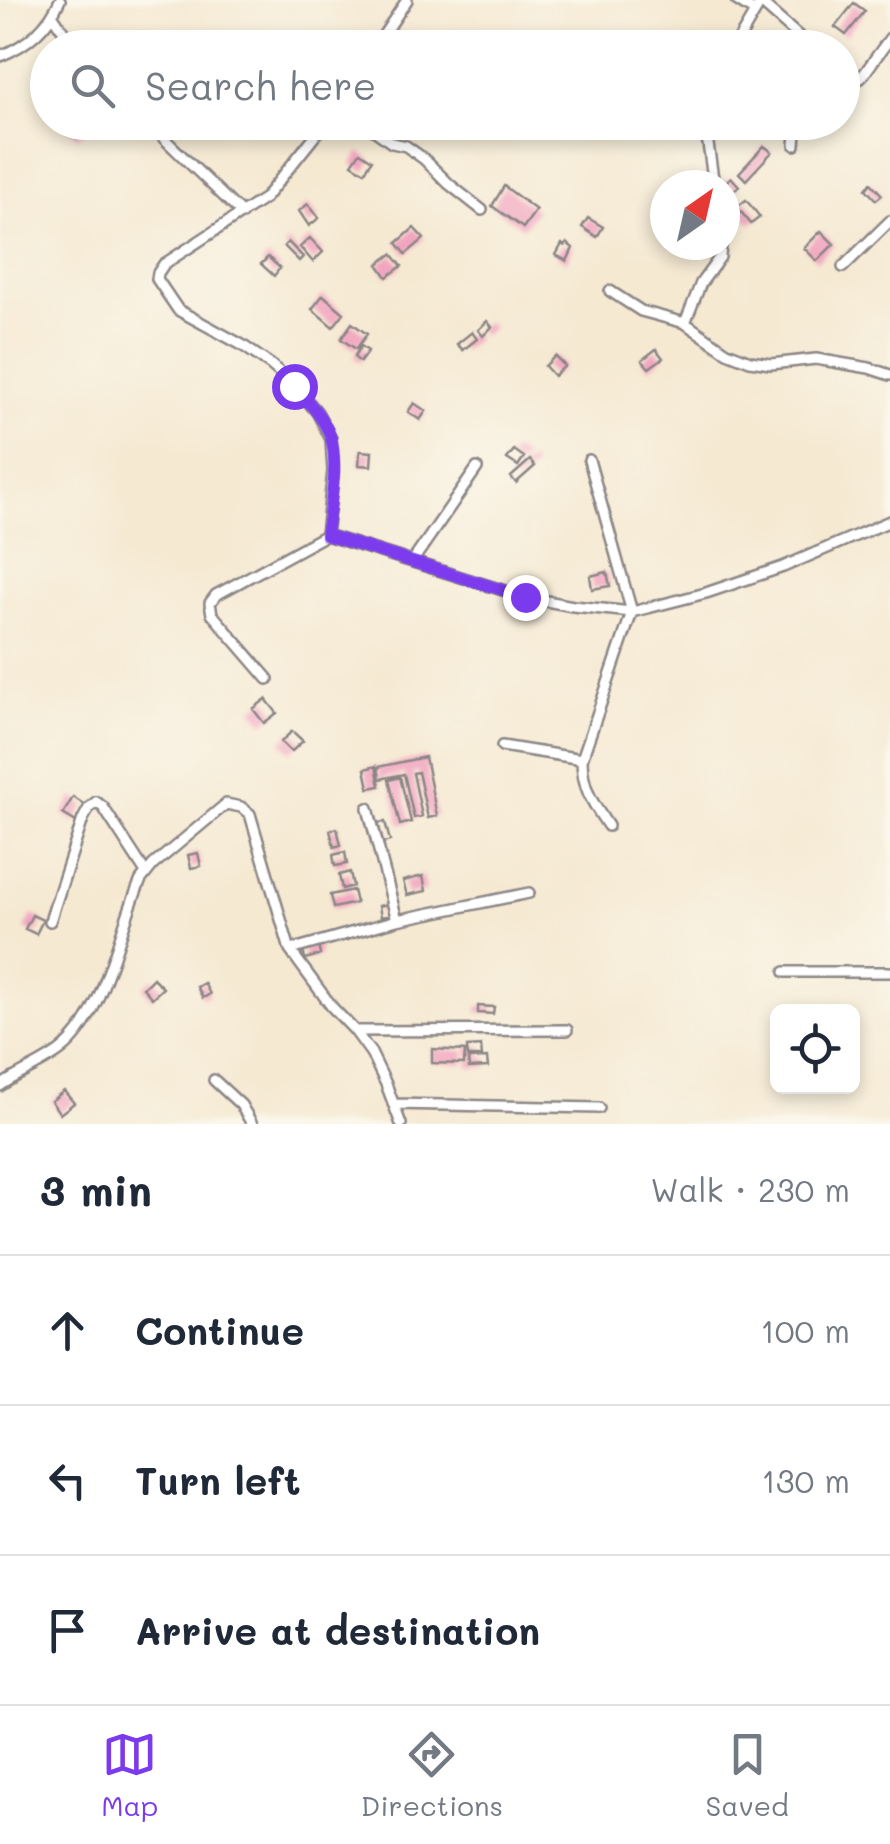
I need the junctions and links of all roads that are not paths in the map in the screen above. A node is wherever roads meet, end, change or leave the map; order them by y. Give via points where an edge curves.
1 (60, 0) edge
2 (407, 0) edge
3 (736, 0) edge
4 (759, 5) edge
5 (53, 16) junction
6 (40, 30) edge
7 (63, 30) edge
8 (387, 30) edge
9 (744, 30) edge
10 (790, 30) edge
11 (890, 38) edge
12 (30, 40) edge
13 (0, 56) edge
14 (860, 78) edge
15 (166, 140) edge
16 (311, 140) edge
17 (389, 140) edge
18 (706, 140) edge
19 (796, 140) edge
20 (795, 145) dead end
21 (712, 170) edge
22 (482, 210) dead end
23 (242, 214) junction
24 (890, 221) edge
25 (718, 260) edge
26 (842, 267) dead end
27 (610, 291) dead end
28 (685, 323) junction
29 (890, 375) edge
30 (589, 460) dead end
31 (477, 468) dead end
32 (890, 520) edge
33 (326, 535) junction
34 (412, 562) junction
35 (632, 612) junction
36 (268, 678) dead end
37 (502, 746) dead end
38 (582, 759) junction
39 (368, 808) dead end
40 (608, 826) dead end
41 (146, 873) junction
42 (529, 893) dead end
43 (50, 920) dead end
44 (397, 920) junction
45 (290, 950) junction
46 (785, 972) dead end
47 (890, 972) edge
48 (354, 1030) junction
49 (567, 1030) dead end
50 (214, 1080) dead end
51 (0, 1086) edge
52 (393, 1104) junction
53 (599, 1108) dead end
54 (252, 1124) edge
55 (401, 1124) edge

1 - 5 street
2 - 8 street
3 - 4 street
4 - 9 street
4 - 10 street
5 - 6 street
5 - 7 street
11 - 14 street
12 - 13 street
15 - 23 street
16 - 23 street via 264,198
17 - 22 street via 424,159
18 - 21 street
19 - 20 street
23 - 33 street via 164,264 157,279 178,310 271,364 317,412 331,439
24 - 26 street
25 - 28 street
27 - 28 street via 641,311
28 - 29 street via 750,362 816,359
30 - 35 street
31 - 34 street
32 - 35 street via 783,567
33 - 34 street
33 - 36 street via 210,604
34 - 35 street via 525,597
35 - 38 street
37 - 38 street
38 - 40 street via 582,779
39 - 44 street
41 - 43 street via 96,802 84,819
41 - 45 street via 226,804 241,807 250,814
41 - 51 street via 87,1019 60,1050
42 - 44 street
44 - 45 street
45 - 48 street
46 - 47 street
48 - 49 street
48 - 52 street
50 - 54 street
52 - 53 street
52 - 55 street

